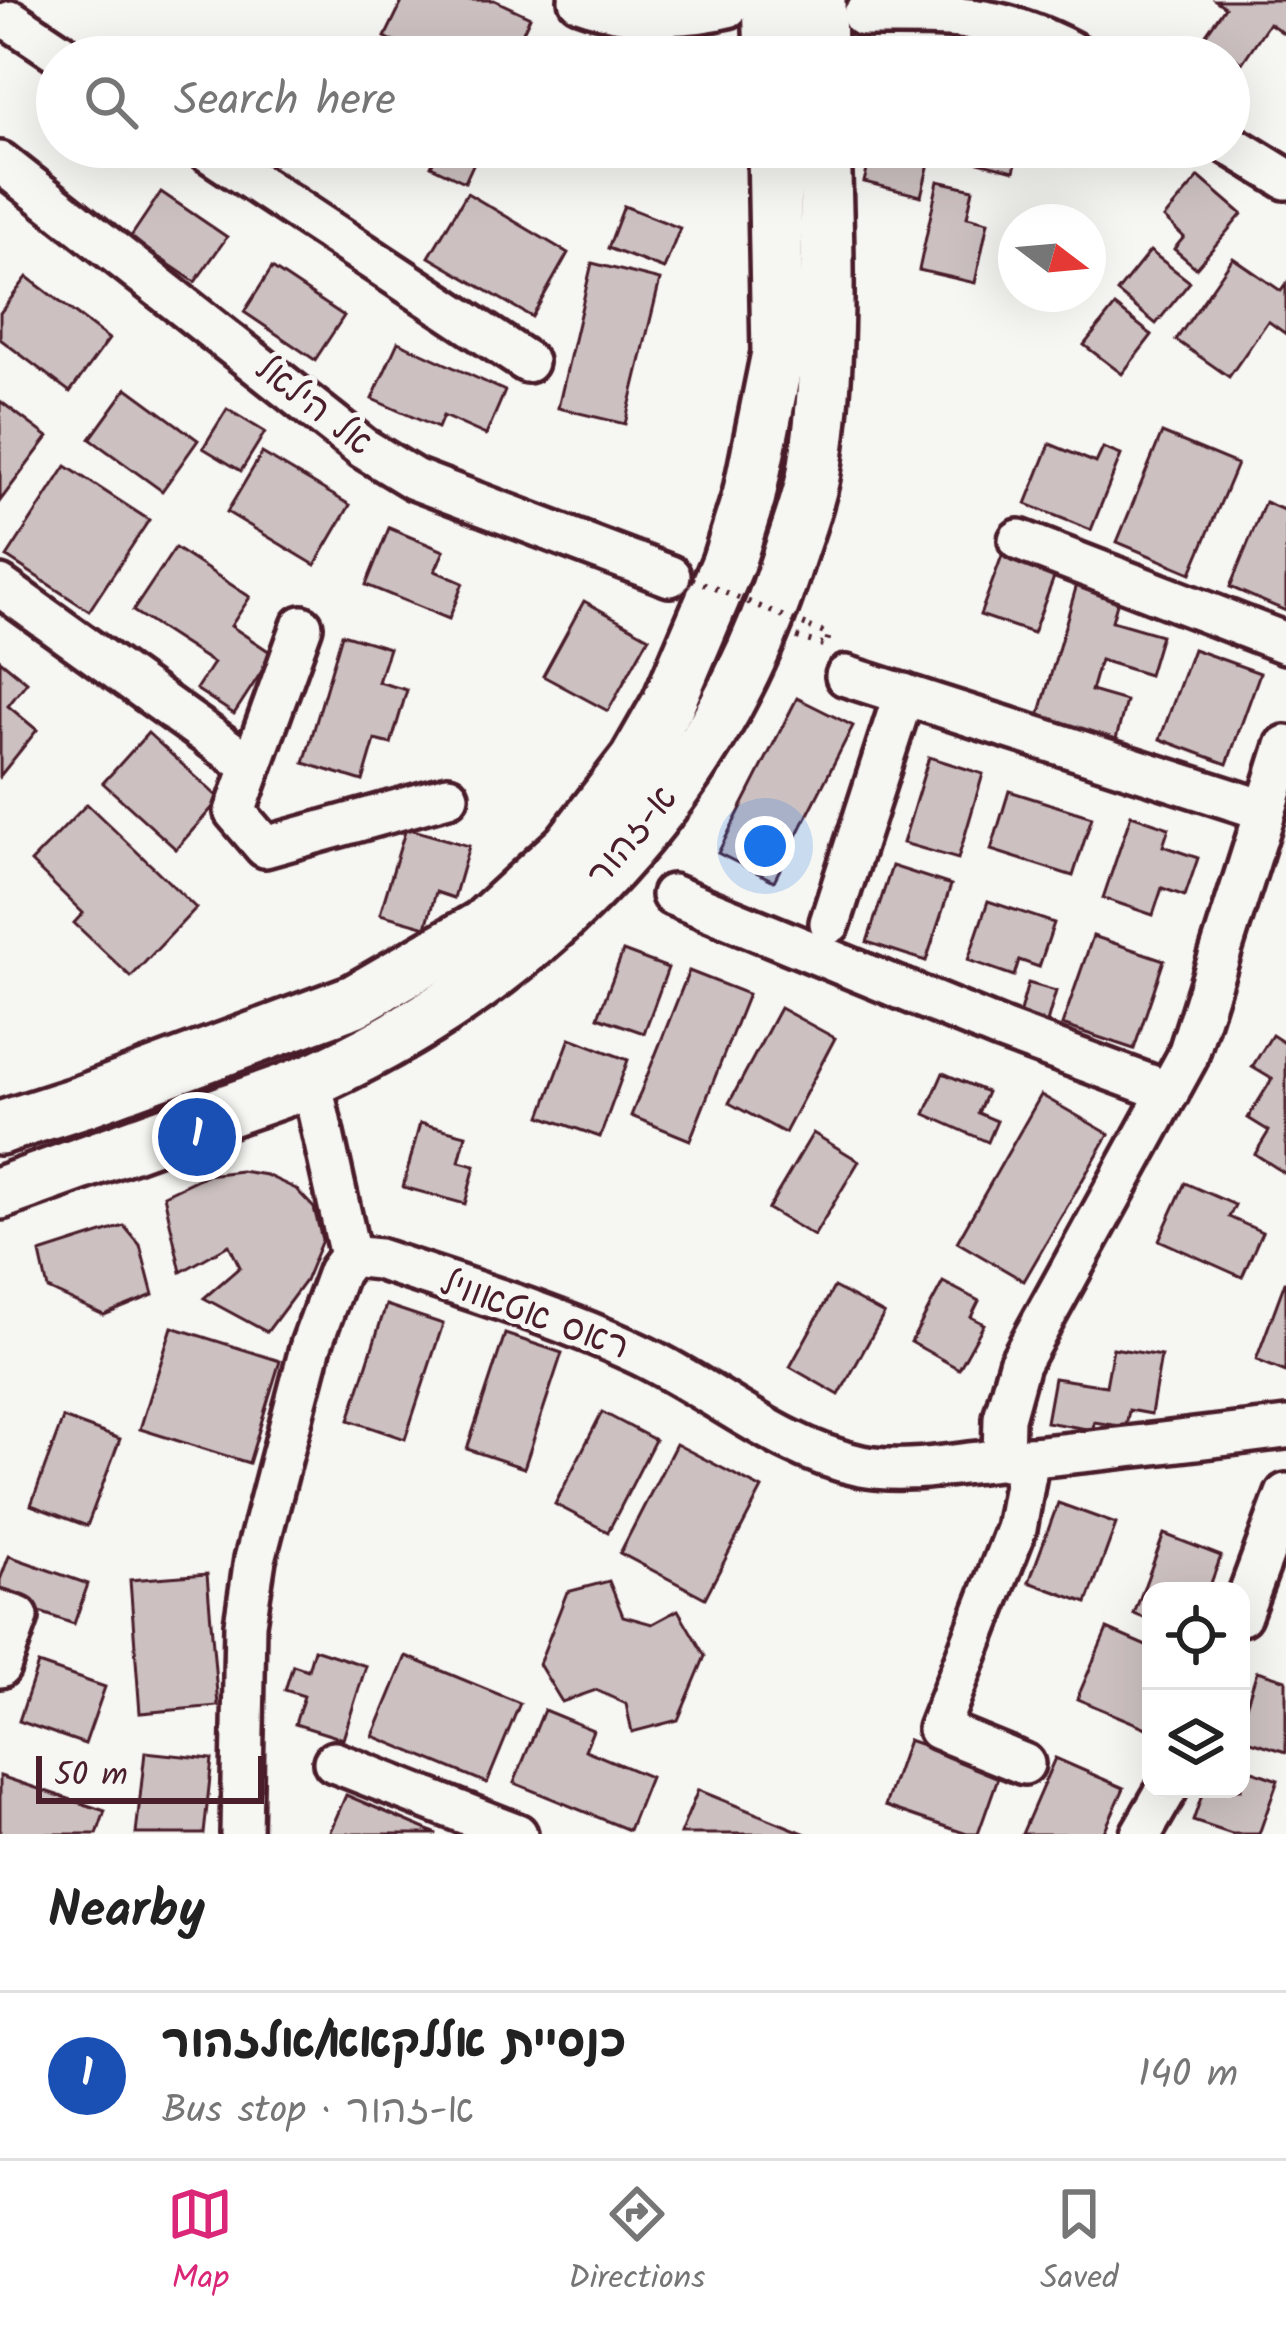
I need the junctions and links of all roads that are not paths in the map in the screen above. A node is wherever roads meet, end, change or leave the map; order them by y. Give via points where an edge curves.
1 (579, 0) edge
2 (749, 4) edge
3 (841, 8) edge
4 (17, 17) edge
5 (40, 36) edge
6 (762, 36) edge
7 (829, 36) edge
8 (1039, 36) edge
9 (1250, 155) edge
10 (0, 162) edge
11 (234, 168) edge
12 (774, 168) edge
13 (825, 168) edge
14 (1284, 172) edge
15 (527, 362) dead end
16 (1019, 540) dead end
17 (681, 578) road end
18 (0, 586) edge
19 (302, 626) dead end
20 (1286, 644) edge
21 (846, 676) dead end
22 (904, 694) junction
23 (1286, 746) edge
24 (251, 766) junction
25 (448, 796) dead end
26 (1264, 810) junction
27 (672, 895) dead end
28 (830, 923) dead end
29 (310, 1080) junction
30 (1169, 1092) junction
31 (0, 1128) edge
32 (0, 1193) edge
33 (350, 1256) junction
34 (1286, 1427) edge
35 (1016, 1459) junction
36 (1286, 1494) edge
37 (1250, 1591) edge
38 (0, 1612) edge
39 (0, 1667) edge
40 (334, 1762) dead end
41 (1024, 1763) dead end
42 (1162, 1798) edge
43 (241, 1834) edge
44 (517, 1834) edge
45 (1142, 1834) edge

1 - 2 street via 696,16
2 - 6 main road
3 - 7 main road
3 - 8 street via 996,20
4 - 5 street
9 - 14 street
10 - 17 street, אל הילאל via 363,448 414,479
11 - 15 street
12 - 31 main road, א-זהור via 778,353 749,496 668,704 637,760 569,847 483,926 355,1000
13 - 29 main road, א-זהור via 826,369 813,478 764,627 703,751 606,875 511,960 426,1019
16 - 20 street
18 - 24 street
19 - 24 street
21 - 22 street
22 - 26 street
22 - 28 street
23 - 26 street
24 - 25 street via 235,812 265,847
26 - 30 street
27 - 30 street
29 - 32 main road, א-זהור
29 - 33 street
30 - 35 street via 1019,1364 1004,1418
33 - 35 street, ראס אטאוויל via 538,1312 638,1353 824,1455 907,1469
33 - 43 street via 311,1345 255,1558 245,1624
34 - 35 street, ראס אטאוויל
35 - 41 street via 1016,1529 938,1729
36 - 37 street
38 - 39 street via 18,1617
40 - 44 street
42 - 45 street

